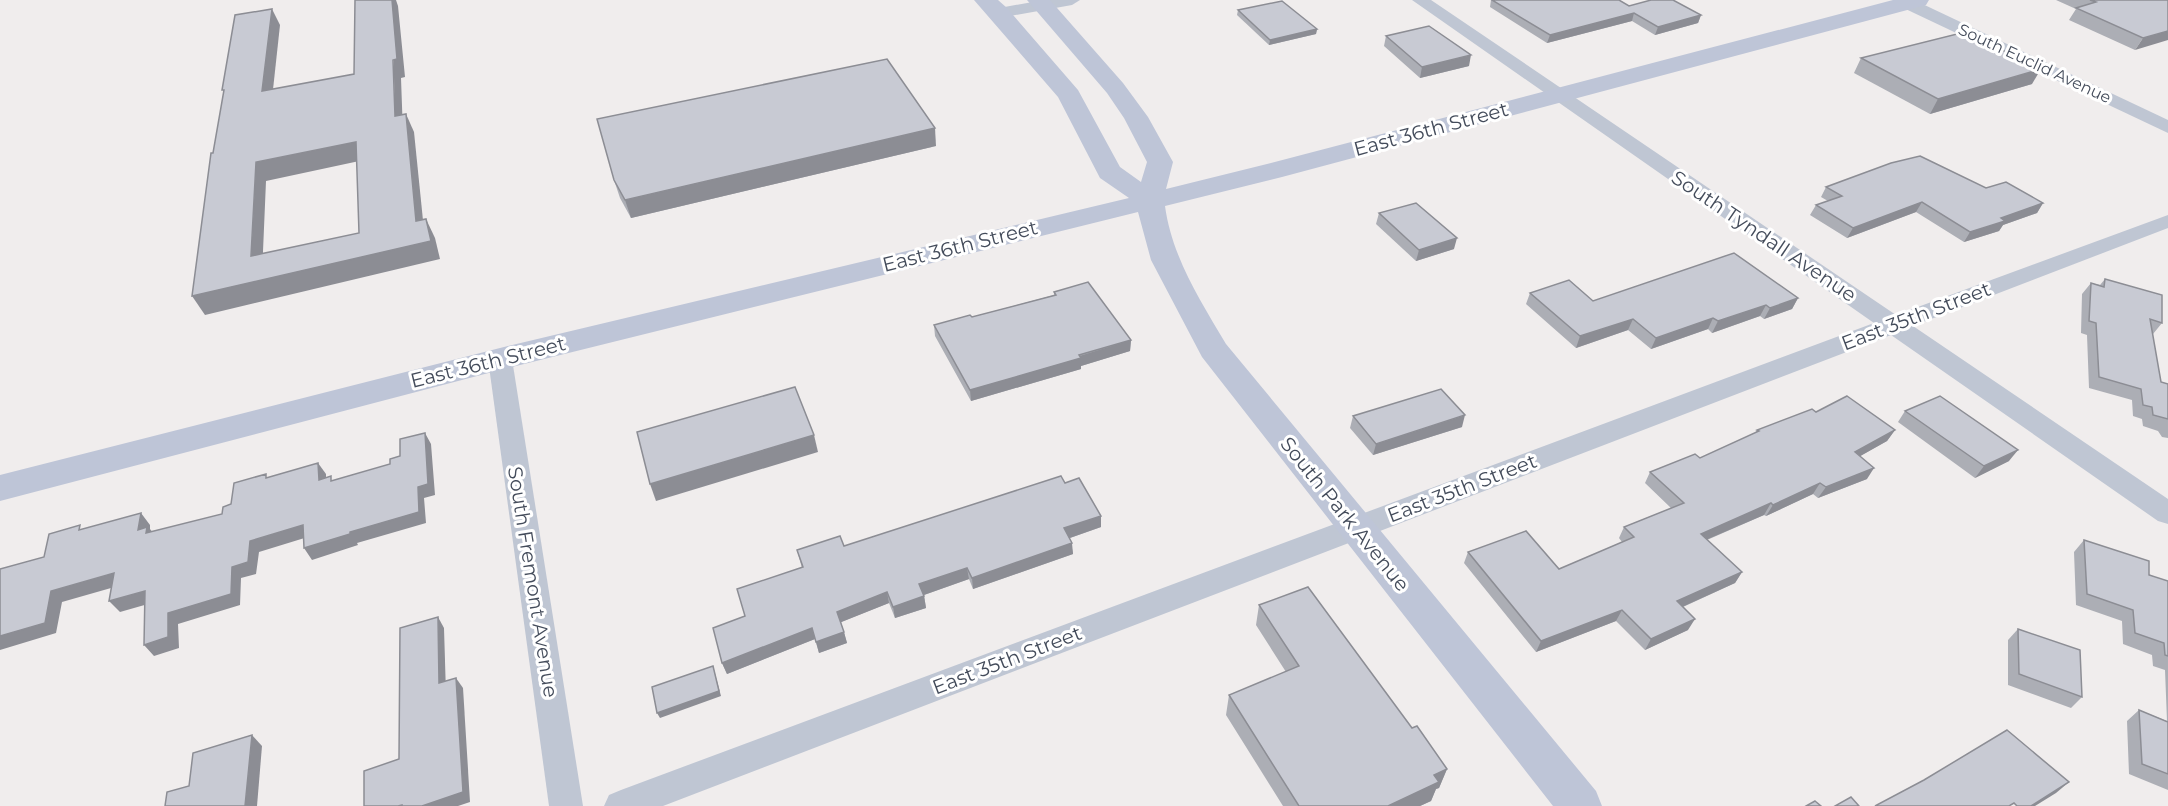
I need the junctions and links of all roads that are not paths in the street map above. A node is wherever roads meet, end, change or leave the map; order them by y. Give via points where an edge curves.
1 (1072, 0) edge
2 (1420, 0) edge
3 (1909, 1) edge
4 (1040, 3) edge
5 (992, 6) edge
6 (1557, 95) junction
7 (2168, 127) edge
8 (1150, 200) junction
9 (2168, 221) edge
10 (1893, 325) junction
11 (500, 359) junction
12 (0, 488) edge
13 (2168, 513) edge
14 (1356, 528) junction
15 (567, 806) edge
16 (621, 806) edge
17 (1580, 806) edge

1 - 4 street
2 - 6 street, South Tyndall Avenue
3 - 6 main road, East 36th Street
3 - 7 street, South Euclid Avenue
4 - 5 street
4 - 8 main road, South Park Avenue via 1113,85 1136,117 1160,162
5 - 8 main road via 1069,95 1109,172
6 - 8 main road, East 36th Street
6 - 10 street, South Tyndall Avenue
8 - 11 main road, East 36th Street
8 - 14 main road, South Park Avenue via 1155,234 1214,350
9 - 10 street, East 35th Street
10 - 13 street, South Tyndall Avenue
10 - 14 street, East 35th Street
11 - 12 main road, East 36th Street
11 - 15 street, South Fremont Avenue
14 - 16 street, East 35th Street
14 - 17 main road, South Park Avenue

